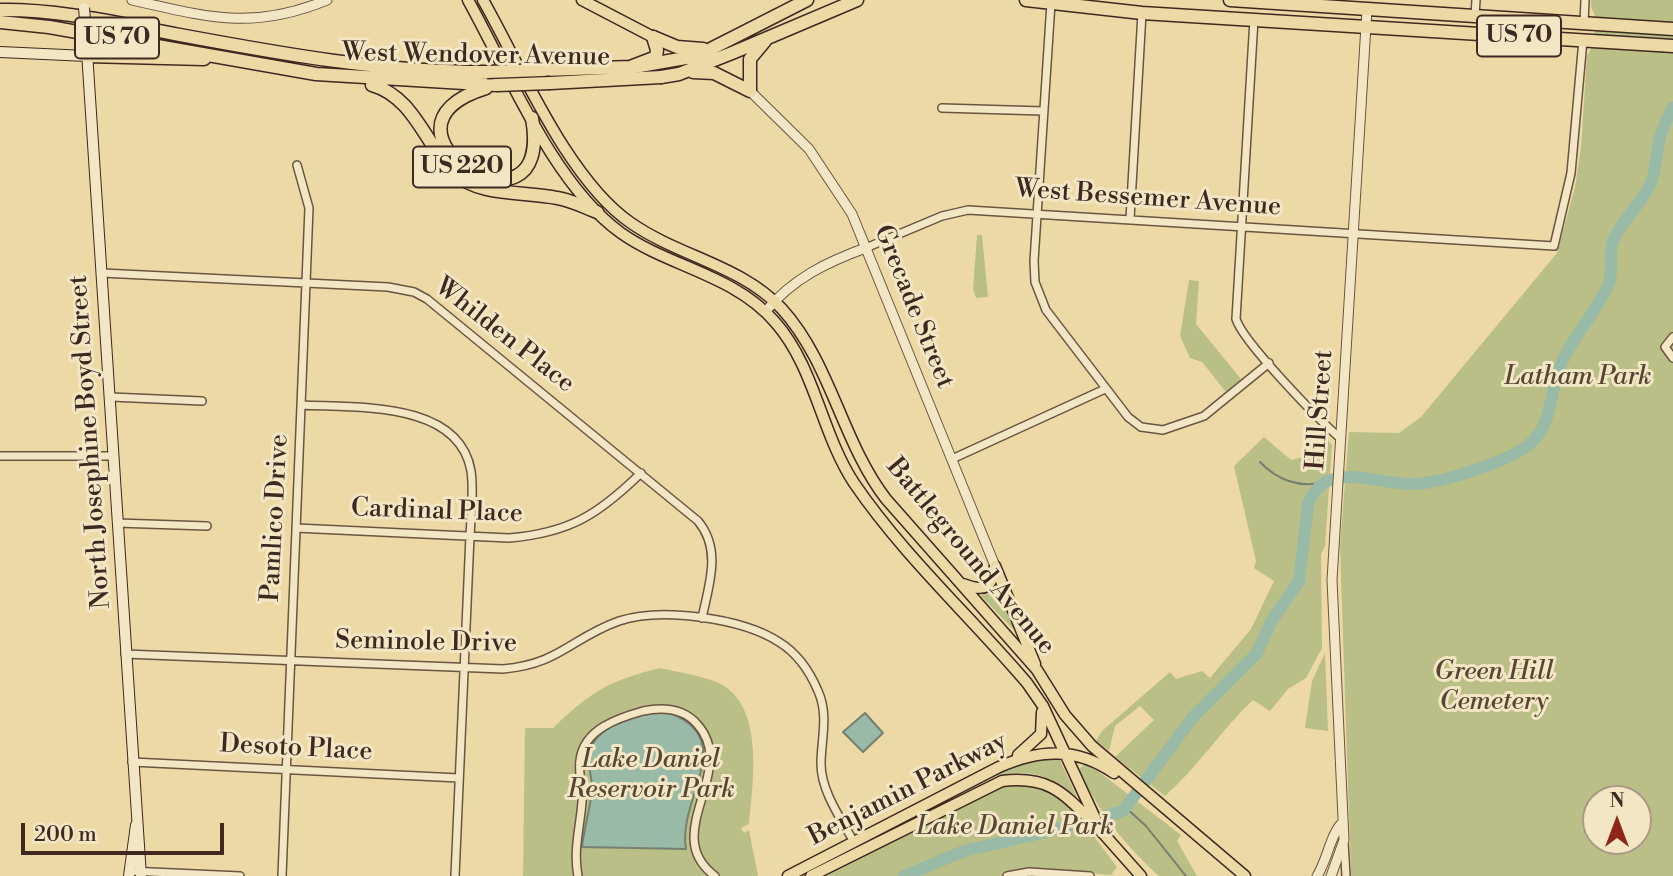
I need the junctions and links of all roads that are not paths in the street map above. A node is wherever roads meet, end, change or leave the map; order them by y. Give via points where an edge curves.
1 (132, 0) edge
2 (327, 0) edge
3 (468, 0) edge
4 (483, 0) edge
5 (582, 0) edge
6 (807, 0) edge
7 (857, 0) edge
8 (1026, 0) edge
9 (1230, 0) edge
10 (1476, 0) edge
11 (1585, 0) edge
12 (1254, 1) edge
13 (1051, 3) junction
14 (0, 4) edge
15 (84, 4) edge
16 (1367, 5) edge
17 (19, 9) junction
18 (0, 10) edge
19 (1142, 13) junction
20 (1211, 16) junction
21 (1475, 16) junction
22 (1254, 19) junction
23 (0, 22) edge
24 (1584, 23) junction
25 (1366, 26) junction
26 (1673, 29) edge
27 (653, 37) junction
28 (768, 37) junction
29 (1583, 40) junction
30 (1673, 46) edge
31 (713, 48) junction
32 (87, 50) junction
33 (0, 52) edge
34 (232, 59) junction
35 (630, 67) junction
36 (679, 74) junction
37 (348, 78) junction
38 (497, 85) junction
39 (750, 91) junction
40 (942, 108) dead end
41 (1043, 111) junction
42 (532, 118) junction
43 (296, 165) dead end
44 (597, 212) junction
45 (1037, 214) junction
46 (1130, 219) junction
47 (1241, 226) junction
48 (1353, 233) junction
49 (868, 247) junction
50 (102, 273) junction
51 (306, 283) junction
52 (774, 301) junction
53 (765, 312) junction
54 (1673, 337) edge
55 (1673, 358) edge
56 (1269, 363) junction
57 (1105, 389) junction
58 (111, 397) junction
59 (202, 401) dead end
60 (302, 405) junction
61 (1340, 438) junction
62 (0, 456) edge
63 (113, 456) junction
64 (952, 460) junction
65 (640, 473) junction
66 (117, 523) junction
67 (207, 526) dead end
68 (296, 528) junction
69 (470, 536) junction
70 (995, 566) junction
71 (961, 583) junction
72 (702, 618) junction
73 (125, 654) junction
74 (291, 661) junction
75 (463, 669) junction
76 (1037, 670) junction
77 (1039, 699) junction
78 (1064, 752) junction
79 (132, 762) junction
80 (999, 767) junction
81 (287, 769) junction
82 (459, 778) junction
83 (1129, 781) junction
84 (1087, 812) junction
85 (1342, 823) junction
86 (136, 825) junction
87 (1344, 840) junction
88 (854, 842) junction
89 (129, 874) edge
90 (141, 874) edge
91 (1035, 874) edge
92 (240, 876) edge
93 (282, 876) edge
94 (455, 876) edge
95 (578, 876) edge
96 (715, 876) edge
97 (788, 876) edge
98 (811, 876) edge
99 (1007, 876) edge
100 (1090, 876) edge
101 (1141, 876) edge
102 (1245, 876) edge
103 (1317, 876) edge
104 (1331, 876) edge
105 (1346, 876) edge

1 - 2 street via 247,20 287,14
3 - 42 main road, Battleground Avenue / US 220
4 - 52 main road, Battleground Avenue via 570,157 608,205 650,235 728,269
5 - 27 main road
6 - 31 highway, West Wendover Avenue / US 70
7 - 28 highway, West Wendover Avenue / US 70
8 - 13 highway, US 70
9 - 12 highway, US 70
10 - 21 street
11 - 24 street
12 - 16 highway, US 70
12 - 20 highway via 1247,10
13 - 19 highway, US 70
13 - 41 street
14 - 17 highway
15 - 32 main road, North Josephine Boyd Street, bridge
16 - 21 highway, US 70
16 - 25 street, Hill Street
17 - 18 highway, West Wendover Avenue / US 70
17 - 35 highway, West Wendover Avenue / US 70, bridge via 341,64 487,72
19 - 20 highway, US 70
19 - 46 street
20 - 22 highway, US 70
21 - 24 highway, US 70
22 - 25 highway, US 70
22 - 47 street
23 - 34 highway, West Wendover Avenue / US 70
24 - 26 highway, US 70
25 - 29 highway, US 70
25 - 48 street, Hill Street
27 - 31 highway via 686,49
27 - 35 highway via 656,57
28 - 36 highway, West Wendover Avenue / US 70
28 - 39 highway via 750,59
29 - 30 highway, US 70
29 - 48 street, West Bessemer Avenue via 1571,173 1554,246
31 - 35 highway, West Wendover Avenue / US 70 via 682,60
32 - 33 main road
32 - 34 highway
32 - 50 main road, North Josephine Boyd Street
34 - 37 highway, West Wendover Avenue / US 70
36 - 38 highway, West Wendover Avenue / US 70, bridge
36 - 39 highway via 714,73
37 - 38 highway, West Wendover Avenue / US 70
37 - 44 highway via 397,96 438,154 474,185 560,198
38 - 42 highway, US 220 via 470,93 447,111 442,134 453,159 484,179 521,173 536,145
39 - 49 street, Grecade Street via 816,158
40 - 41 street
41 - 45 street
42 - 44 main road, Battleground Avenue via 563,171
43 - 51 street, Pamlico Drive via 309,208
44 - 53 main road, Battleground Avenue via 641,245 733,287
45 - 46 street, West Bessemer Avenue
45 - 49 street, West Bessemer Avenue via 955,213
45 - 57 street via 1037,291 1052,319
46 - 47 street, West Bessemer Avenue
47 - 48 street, West Bessemer Avenue
47 - 56 street via 1236,319
48 - 61 street, Hill Street
49 - 52 street, West Bessemer Avenue via 809,272
49 - 64 street, Grecade Street
50 - 51 street, Whilden Place
50 - 58 main road, North Josephine Boyd Street
51 - 60 street, Pamlico Drive
51 - 65 street, Whilden Place via 388,286 427,299
52 - 53 street, West Bessemer Avenue
52 - 71 main road, Battleground Avenue via 802,337 864,469
53 - 77 main road, Battleground Avenue via 798,356 852,480 890,531
54 - 55 street via 1665,347
56 - 57 street via 1204,416 1163,430 1147,430 1134,423
56 - 61 street
57 - 64 street
58 - 59 street
58 - 63 main road, North Josephine Boyd Street
60 - 68 street, Pamlico Drive
60 - 69 street via 399,410 443,430 464,452 471,469
61 - 85 street, Hill Street via 1332,614
62 - 63 street
63 - 66 main road, North Josephine Boyd Street
64 - 70 street, Grecade Street
65 - 69 street, Cardinal Place via 596,513 565,528 538,536
65 - 72 street, Whilden Place via 709,534 713,560
66 - 67 street
66 - 73 main road, North Josephine Boyd Street
68 - 69 street, Cardinal Place
68 - 74 street, Pamlico Drive
69 - 75 street
70 - 71 main road via 986,588 977,590
70 - 76 main road
71 - 76 main road, Battleground Avenue
72 - 75 street, Seminole Drive via 640,616 603,628 546,662
72 - 88 street, Seminole Drive via 762,632 805,665 820,694 823,783
73 - 74 street, Seminole Drive
73 - 79 main road, North Josephine Boyd Street
74 - 75 street, Seminole Drive
74 - 81 street, Pamlico Drive
75 - 82 street
76 - 83 main road, Battleground Avenue via 1075,728
77 - 78 main road, Battleground Avenue
77 - 80 main road via 1041,734
78 - 80 main road, Benjamin Parkway via 1031,754
78 - 83 main road, Benjamin Parkway via 1087,758
78 - 84 main road, Battleground Avenue
79 - 81 street, Desoto Place
79 - 86 main road, North Josephine Boyd Street
80 - 88 main road, Benjamin Parkway
81 - 82 street, Desoto Place
81 - 93 street, Pamlico Drive
82 - 94 street
83 - 102 main road, Battleground Avenue
84 - 98 main road, Benjamin Parkway via 1044,783 1002,781
84 - 101 main road
85 - 87 street, Hill Street
85 - 103 street, Hill Street
86 - 89 main road, North Josephine Boyd Street
86 - 90 main road, North Josephine Boyd Street
87 - 104 street, Hill Street
87 - 105 street, Hill Street
88 - 97 main road, Benjamin Parkway
89 - 90 street
90 - 92 street
91 - 99 street
91 - 100 street
95 - 96 street via 575,847 584,748 594,732 609,723 654,709 670,709 698,724 710,752 692,841 698,857

